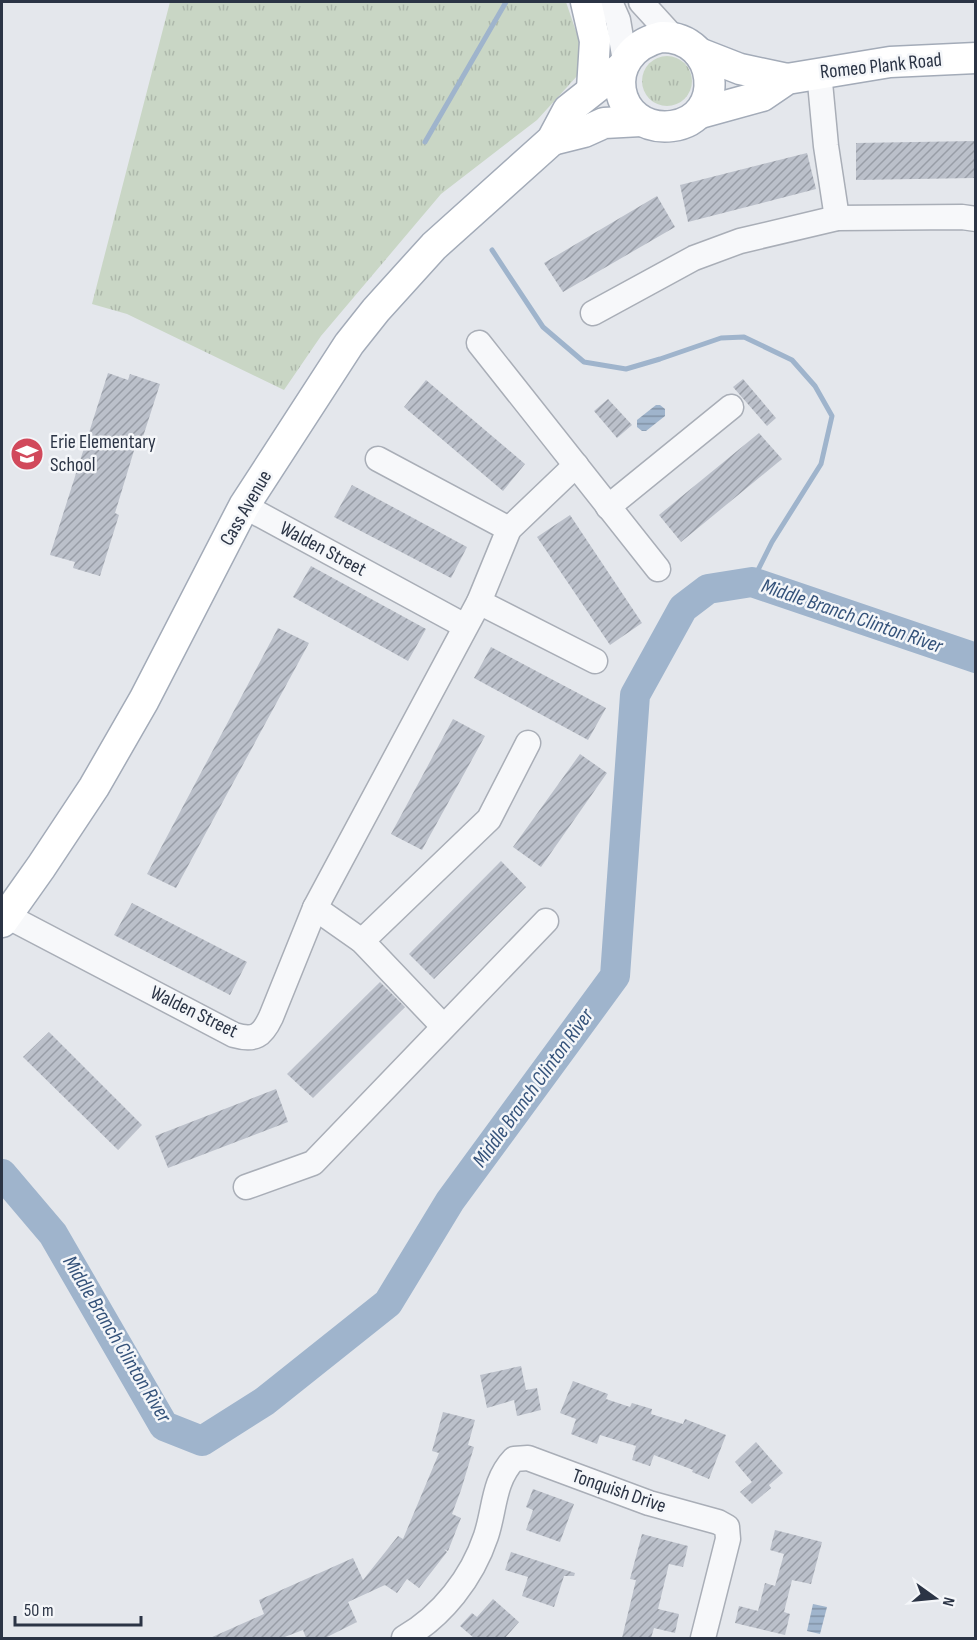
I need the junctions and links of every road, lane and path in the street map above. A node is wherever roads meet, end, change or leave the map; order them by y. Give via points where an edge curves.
1 (586, 2) edge
2 (610, 2) edge
3 (641, 2) edge
4 (673, 37) junction
5 (699, 53) junction
6 (975, 58) edge
7 (623, 64) junction
8 (819, 72) junction
9 (787, 79) junction
10 (592, 90) junction
11 (700, 113) junction
12 (641, 121) junction
13 (552, 140) junction
14 (837, 218) junction
15 (975, 219) edge
16 (593, 313) dead end
17 (479, 343) dead end
18 (731, 407) dead end
19 (378, 459) dead end
20 (576, 465) junction
21 (244, 507) junction
22 (608, 507) junction
23 (509, 529) junction
24 (658, 569) dead end
25 (479, 602) junction
26 (465, 626) junction
27 (595, 661) dead end
28 (528, 743) dead end
29 (315, 908) junction
30 (4, 919) edge
31 (546, 921) dead end
32 (362, 941) junction
33 (443, 1026) junction
34 (246, 1187) dead end
35 (404, 1638) edge
36 (703, 1638) edge

1 - 10 main road via 595,41
2 - 7 street via 618,20
3 - 4 street
4 - 5 main road
4 - 7 main road via 651,40
5 - 9 main road, Romeo Plank Road via 740,69
5 - 11 main road via 709,79 706,103
6 - 8 main road, Romeo Plank Road via 890,62
7 - 10 main road, Cass Avenue
7 - 12 main road via 624,99
8 - 9 main road, Romeo Plank Road
8 - 14 street
9 - 11 main road, Romeo Plank Road via 762,96
10 - 13 main road, Cass Avenue via 568,110
11 - 12 main road via 673,126
12 - 13 main road, Cass Avenue via 604,123
13 - 21 main road, Cass Avenue via 434,246 376,310 324,381
14 - 15 street
14 - 16 street via 740,241 694,258
17 - 20 street
18 - 22 street
19 - 23 street
20 - 22 street
20 - 23 street, Walden Street
21 - 26 street, Walden Street
21 - 30 main road, Cass Avenue via 105,768
22 - 24 street
23 - 25 street, Walden Street
25 - 26 street, Walden Street
25 - 27 street
26 - 29 street, Walden Street
28 - 32 street via 489,819
29 - 30 street, Walden Street via 266,1027 258,1036 247,1038
29 - 32 street
31 - 33 street
32 - 33 street
33 - 34 street via 313,1163
35 - 36 street, Tonquish Drive via 416,1632 455,1595 486,1537 503,1470 514,1459 528,1458 727,1527 728,1539

